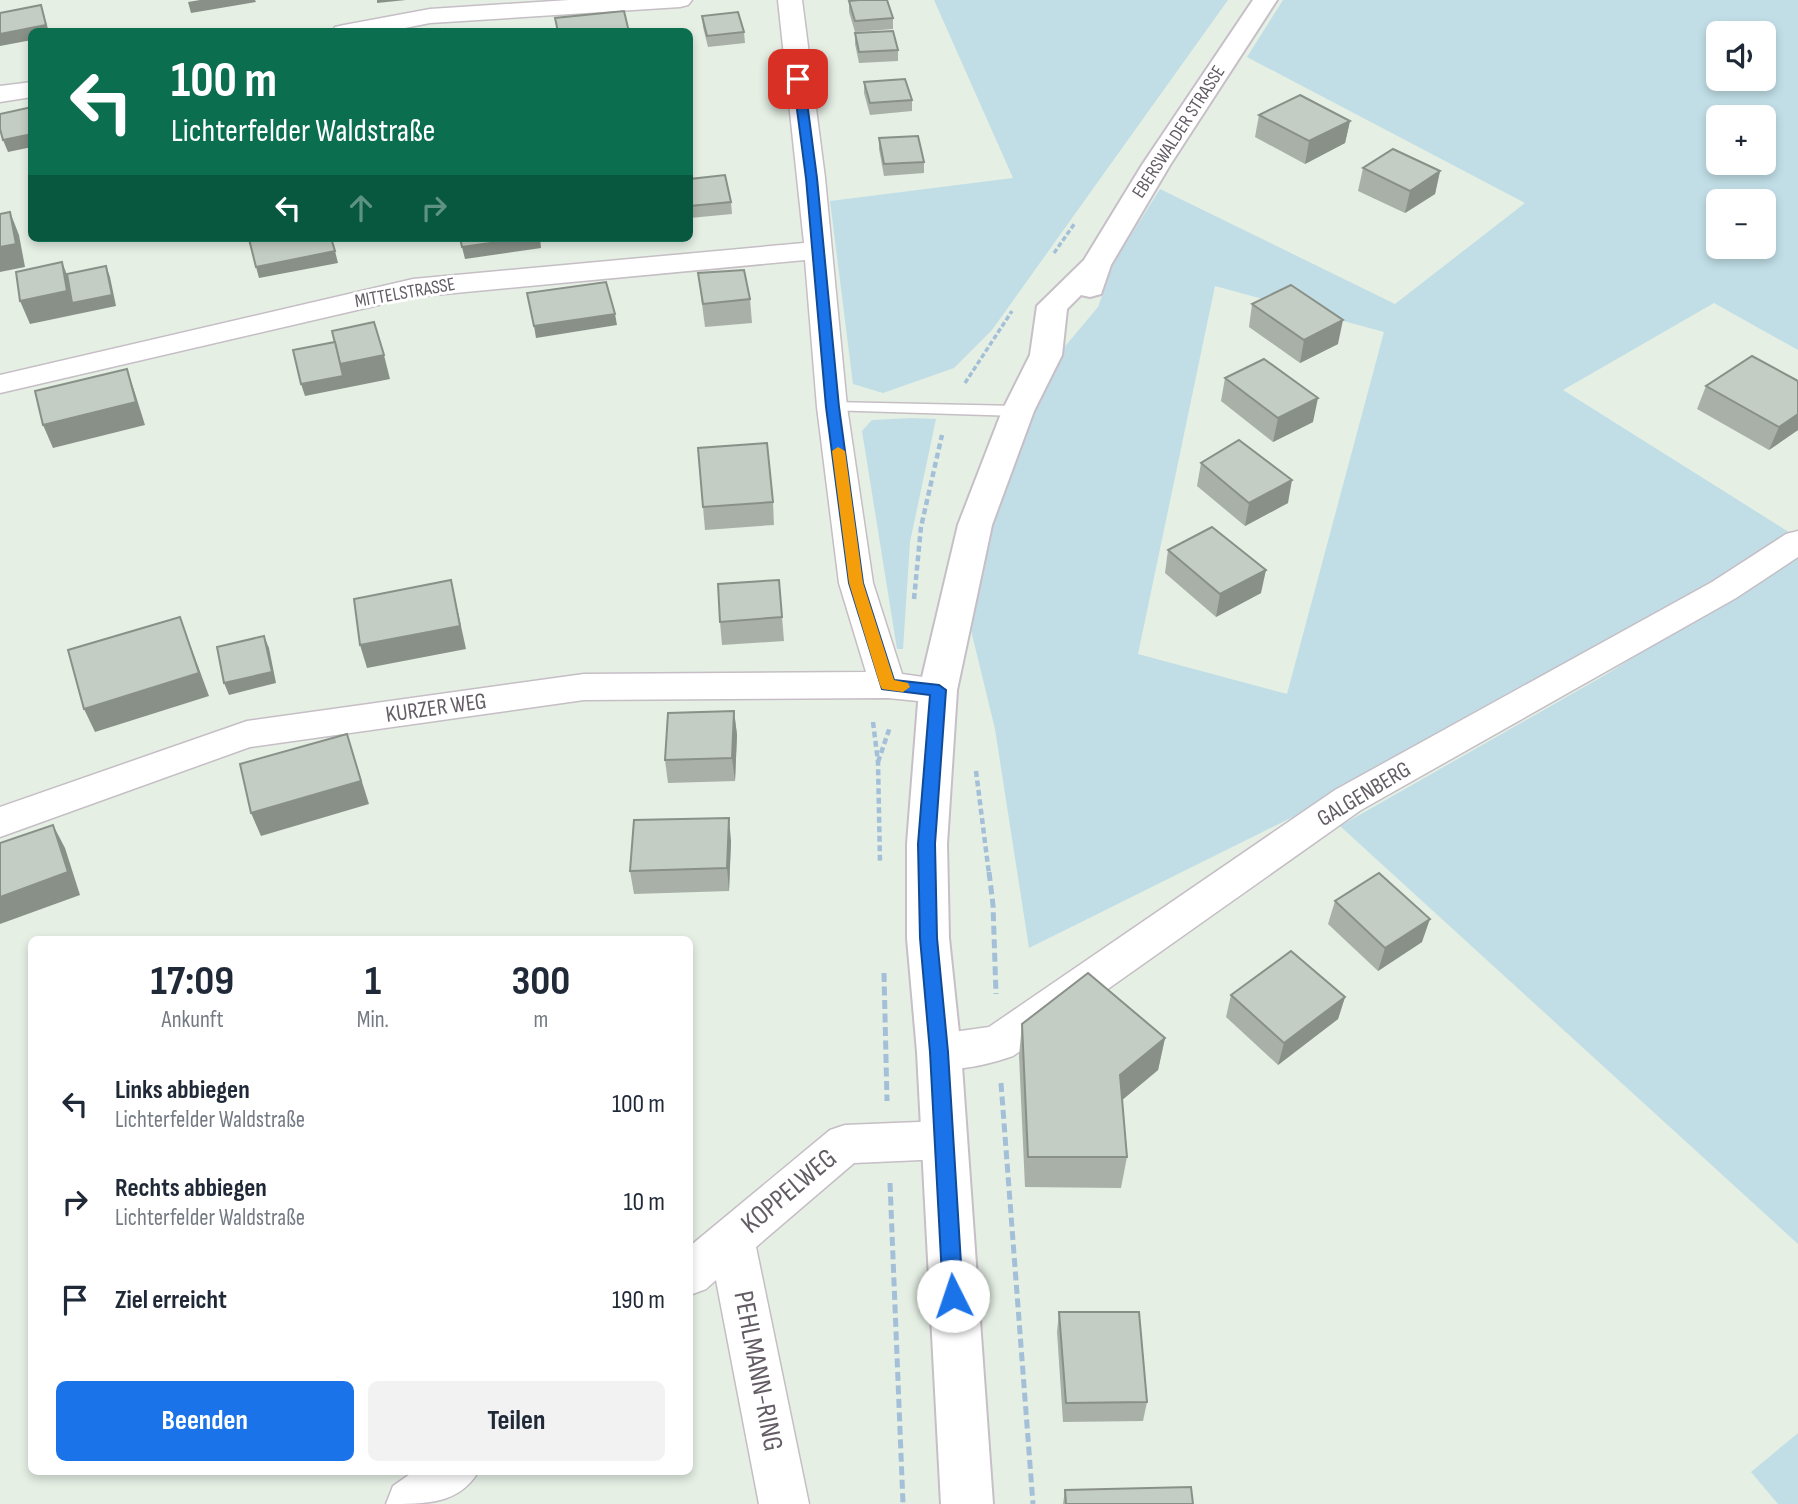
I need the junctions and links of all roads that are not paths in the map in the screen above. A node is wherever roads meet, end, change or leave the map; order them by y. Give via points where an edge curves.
1 (680, 0) edge
2 (790, 0) edge
3 (1265, 0) edge
4 (366, 28) edge
5 (28, 90) edge
6 (0, 94) edge
7 (817, 250) junction
8 (0, 384) edge
9 (832, 407) junction
10 (1018, 411) junction
11 (1798, 542) edge
12 (888, 685) junction
13 (939, 690) junction
14 (0, 822) edge
15 (939, 1052) junction
16 (943, 1140) junction
17 (731, 1238) junction
18 (693, 1271) edge
19 (449, 1475) edge
20 (411, 1504) edge
21 (784, 1504) edge
22 (967, 1504) edge

1 - 4 street via 430,16
2 - 7 street
3 - 10 main road, EBERSWALDER STRASSE via 1156,165 1096,265 1083,312 1046,355
5 - 6 street
7 - 8 street, MITTELSTRASSE via 413,288
7 - 9 street
9 - 10 lane
9 - 12 street via 856,583
10 - 13 main road, EBERSWALDER STRASSE via 975,525
11 - 15 street, GALGENBERG via 1724,590 1348,800 998,1043
12 - 13 street, KURZER WEG
12 - 14 street, KURZER WEG via 584,687 247,734
13 - 15 main road, EBERSWALDER STRASSE via 926,844 928,938
15 - 16 main road, EBERSWALDER STRASSE
16 - 17 street, KOPPELWEG via 845,1144
16 - 22 main road, EBERSWALDER STRASSE
17 - 18 street, KOPPELWEG
17 - 21 street, PEHLMANN-RING
19 - 20 street

